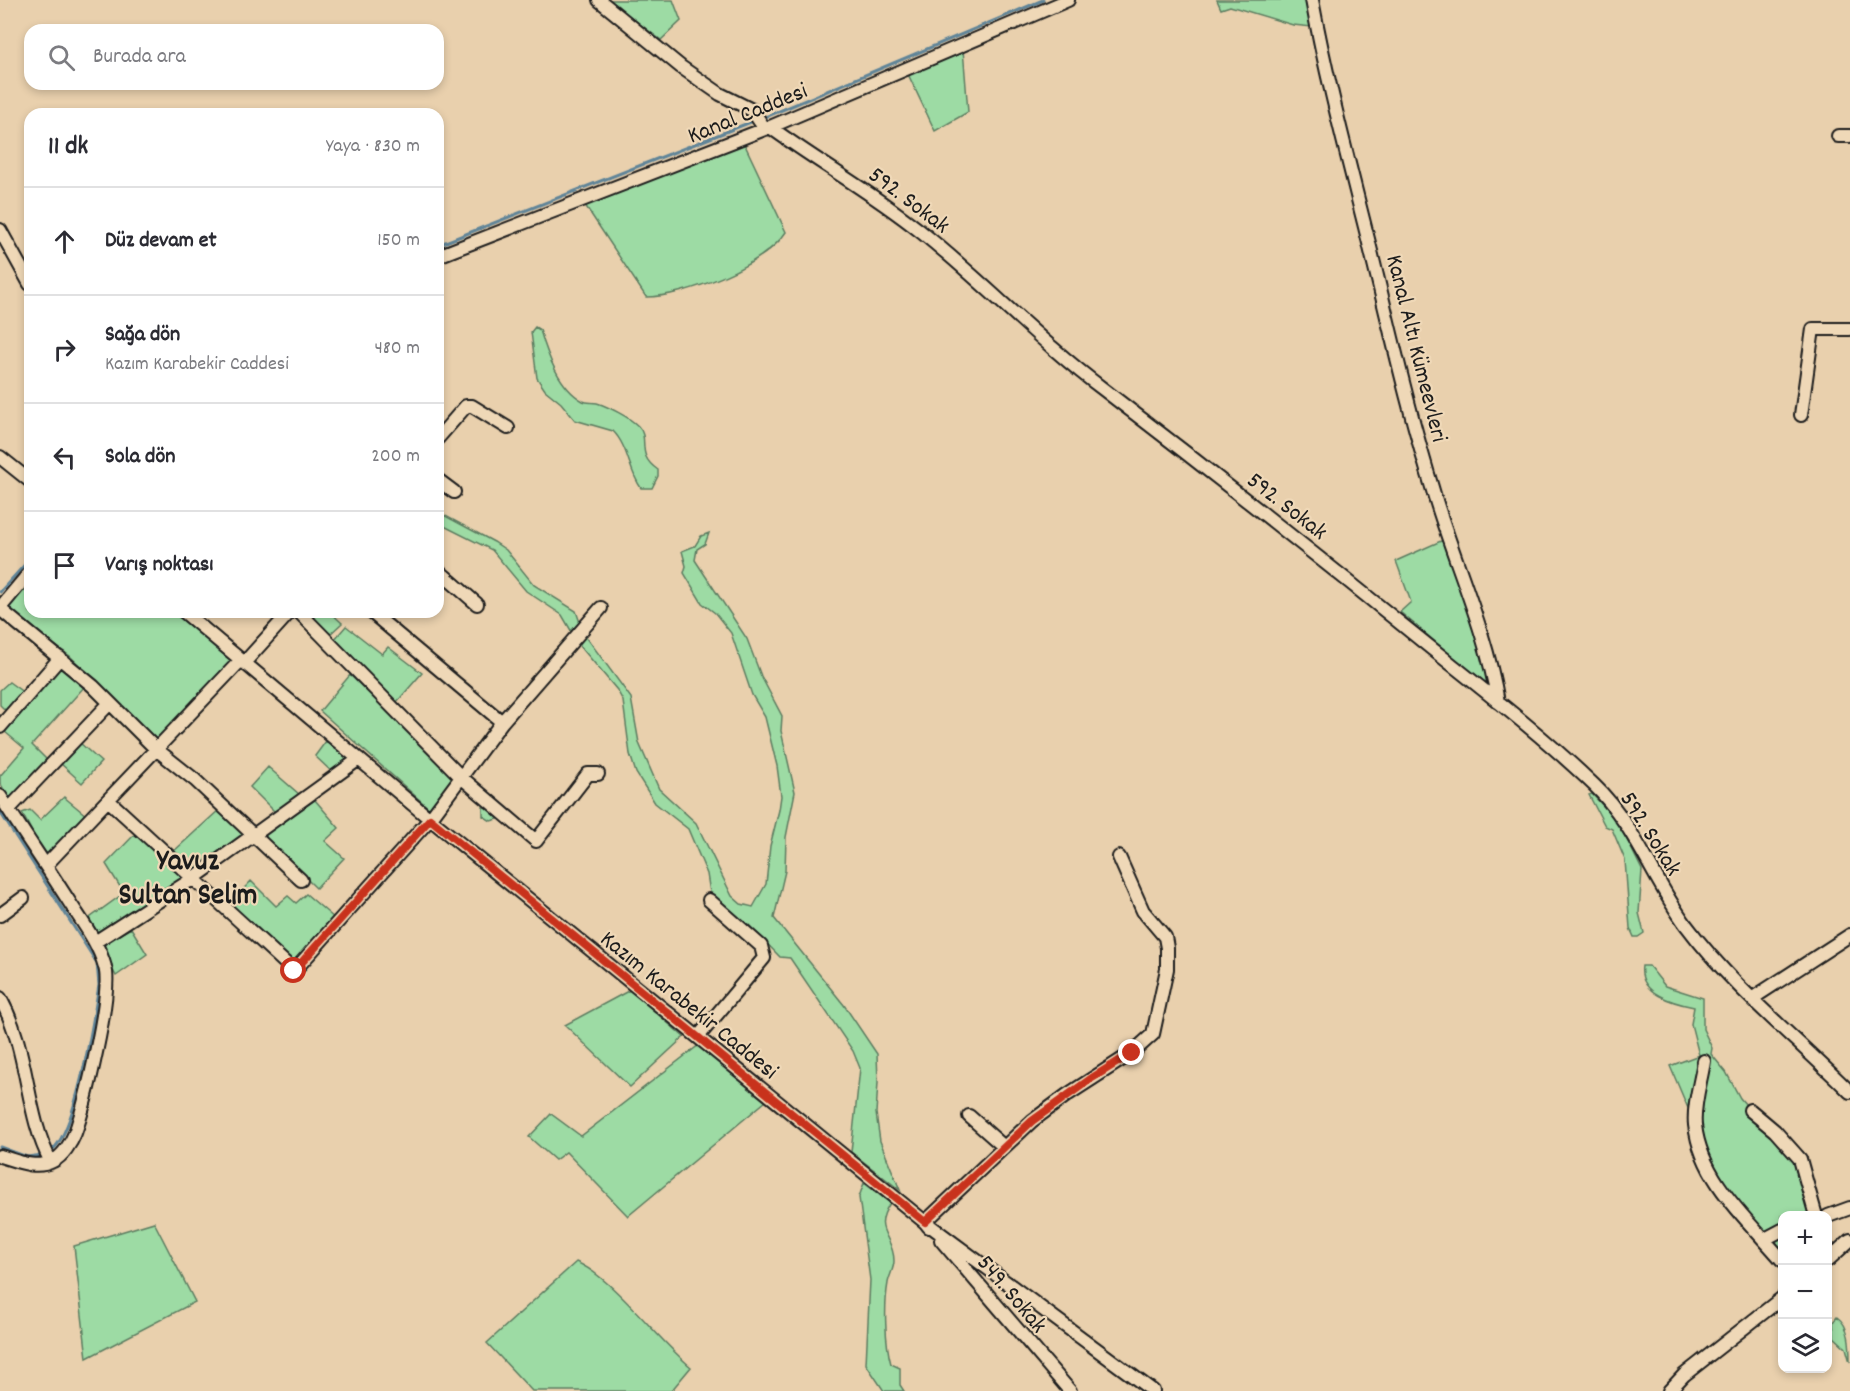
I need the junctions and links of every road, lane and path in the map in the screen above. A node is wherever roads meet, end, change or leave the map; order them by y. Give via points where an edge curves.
1 (598, 0) edge
2 (1068, 0) edge
3 (1312, 0) edge
4 (763, 124) junction
5 (0, 230) edge
6 (444, 254) edge
7 (24, 273) edge
8 (1850, 329) edge
9 (1801, 415) dead end
10 (508, 428) dead end
11 (444, 431) edge
12 (0, 457) edge
13 (24, 477) edge
14 (444, 484) edge
15 (454, 492) dead end
16 (444, 575) edge
17 (24, 579) edge
18 (477, 604) dead end
19 (0, 609) edge
20 (601, 609) dead end
21 (191, 618) edge
22 (284, 618) edge
23 (305, 618) edge
24 (378, 618) edge
25 (60, 658) junction
26 (243, 661) junction
27 (1498, 702) junction
28 (109, 704) junction
29 (502, 722) junction
30 (0, 727) edge
31 (156, 749) junction
32 (359, 759) junction
33 (598, 774) dead end
34 (461, 777) junction
35 (0, 796) edge
36 (108, 800) junction
37 (9, 809) junction
38 (430, 819) junction
39 (254, 835) junction
40 (1119, 857) dead end
41 (46, 866) junction
42 (194, 878) junction
43 (301, 880) dead end
44 (23, 898) dead end
45 (709, 900) dead end
46 (0, 915) edge
47 (1850, 934) edge
48 (95, 942) junction
49 (0, 998) edge
50 (1753, 998) junction
51 (698, 1037) junction
52 (1704, 1061) dead end
53 (1850, 1092) edge
54 (1750, 1110) dead end
55 (969, 1116) dead end
56 (1003, 1146) junction
57 (0, 1156) edge
58 (50, 1160) junction
59 (1850, 1208) edge
60 (1815, 1211) edge
61 (1832, 1214) edge
62 (925, 1222) junction
63 (1778, 1232) edge
64 (1765, 1239) junction
65 (1850, 1240) edge
66 (1778, 1255) edge
67 (1832, 1256) edge
68 (1778, 1301) edge
69 (1070, 1391) edge
70 (1154, 1391) edge
71 (1669, 1391) edge

1 - 4 street, 592. Sokak via 681,67 720,94 749,107
2 - 4 street, Kanal Caddesi
3 - 27 street, Kanal Altı Kümeevleri via 1327,78 1401,374 1433,493 1482,630
4 - 6 street, Kanal Caddesi
4 - 27 street, 592. Sokak via 865,189 923,232 1079,371 1270,517
5 - 7 street
8 - 9 street via 1813,329
10 - 11 street via 466,405
12 - 13 street
14 - 15 street
16 - 18 street
17 - 19 street
19 - 25 street
20 - 29 street
21 - 26 street, Kazım Karabekir Caddesi
22 - 26 street
23 - 34 street
24 - 29 street
25 - 28 street
25 - 30 street
26 - 31 street
26 - 32 street, Kazım Karabekir Caddesi
27 - 50 street, 592. Sokak via 1595,786 1626,822 1685,924 1723,972
28 - 31 street
28 - 37 street
29 - 34 street
31 - 36 street
31 - 39 street
32 - 38 street, Kazım Karabekir Caddesi
32 - 39 street
33 - 34 street via 588,774 536,841
34 - 38 street
35 - 37 street
36 - 41 street
36 - 42 street
37 - 41 street
38 - 42 street via 294,971
38 - 51 street, Kazım Karabekir Caddesi
39 - 42 street
39 - 43 street
40 - 56 street via 1143,911 1165,937 1167,969 1157,1027 1149,1040 1067,1095
41 - 48 street
42 - 48 street
44 - 46 street
45 - 51 street via 761,946 764,958
47 - 50 street
48 - 58 street via 106,972 107,997 75,1133 60,1157
49 - 58 street via 21,1047 41,1144
50 - 53 street, 592. Sokak
51 - 62 street, Kazım Karabekir Caddesi
52 - 64 street via 1695,1124 1716,1182
54 - 60 street via 1800,1160
55 - 56 street
56 - 62 street
57 - 58 street via 35,1165
59 - 61 street
62 - 69 street, 549. Sokak
62 - 70 street, Kazım Karabekir Caddesi
63 - 64 street
64 - 66 street
65 - 67 street
68 - 71 street via 1683,1375

